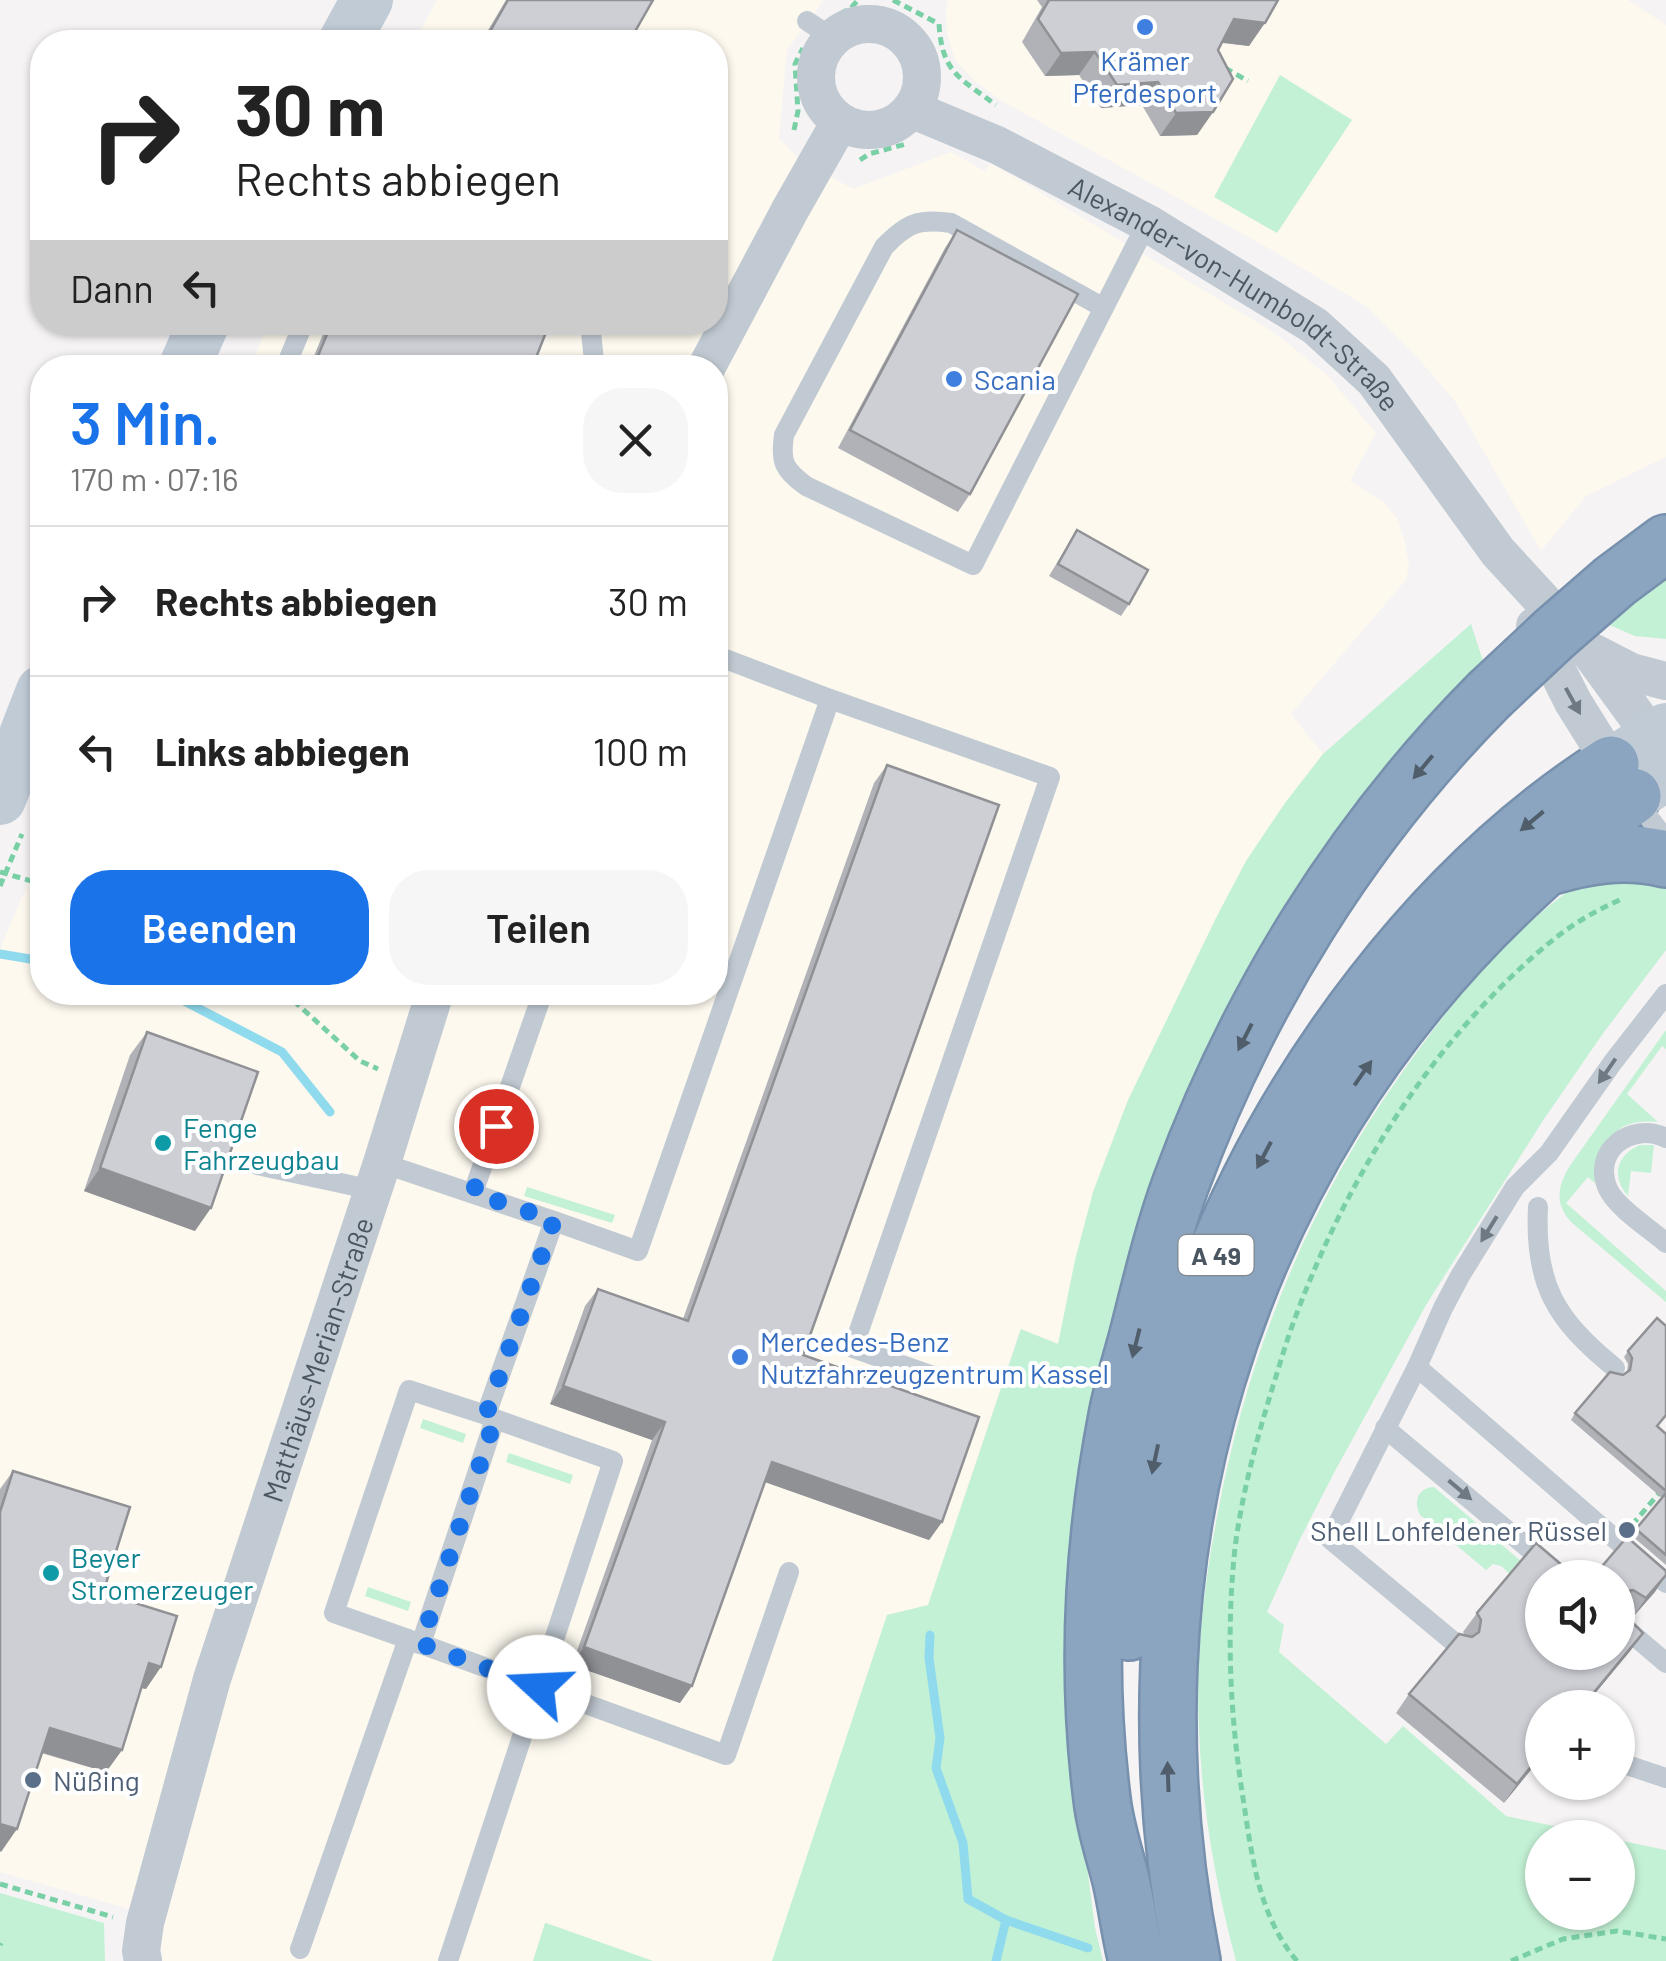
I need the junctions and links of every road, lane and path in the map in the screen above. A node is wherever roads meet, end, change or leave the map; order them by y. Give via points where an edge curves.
1 (367, 0) edge
2 (896, 8) edge
3 (351, 30) edge
4 (1224, 67) edge
5 (960, 78) dead end
6 (1248, 81) dead end
7 (911, 109) junction
8 (840, 122) junction
9 (1148, 223) junction
10 (1104, 308) junction
11 (728, 327) edge
12 (1666, 542) edge
13 (1498, 552) junction
14 (1590, 652) junction
15 (728, 660) edge
16 (1666, 681) edge
17 (830, 699) junction
18 (30, 722) edge
19 (1649, 760) edge
20 (0, 799) edge
21 (1666, 840) edge
22 (1545, 868) junction
23 (0, 872) edge
24 (1650, 878) edge
25 (30, 881) edge
26 (728, 992) edge
27 (1666, 994) edge
28 (298, 1005) edge
29 (431, 1005) edge
30 (538, 1005) edge
31 (724, 1005) edge
32 (406, 1082) junction
33 (1666, 1138) edge
34 (256, 1166) dead end
35 (377, 1176) junction
36 (473, 1193) junction
37 (1538, 1207) dead end
38 (554, 1220) junction
39 (1666, 1243) edge
40 (1418, 1368) junction
41 (1615, 1368) dead end
42 (936, 1378) dead end
43 (490, 1417) junction
44 (1385, 1428) junction
45 (1666, 1485) edge
46 (1618, 1541) junction
47 (1543, 1560) edge
48 (789, 1572) dead end
49 (1666, 1583) edge
50 (1635, 1637) edge
51 (414, 1642) junction
52 (1455, 1642) edge
53 (1666, 1663) edge
54 (539, 1687) junction
55 (1635, 1768) edge
56 (1666, 1778) edge
57 (1122, 1881) junction
58 (0, 1884) edge
59 (113, 1917) dead end
60 (1666, 1939) edge
61 (300, 1949) dead end
62 (143, 1961) edge
63 (448, 1961) edge
64 (1137, 1961) edge
65 (1192, 1961) edge
66 (1297, 1961) edge
67 (1511, 1961) edge

1 - 3 main road
2 - 5 path via 939,24 943,53
2 - 7 street via 902,36 920,62 919,95
2 - 8 street via 873,24 820,30 816,82 828,112
4 - 6 path
7 - 8 street via 886,128
7 - 9 street, Alexander-von-Humboldt-Straße via 998,145
8 - 11 street
9 - 10 lane
9 - 13 street, Alexander-von-Humboldt-Straße via 1315,326 1374,380
10 - 10 lane via 973,565 806,486 781,456 784,435 884,247 902,228 931,220 951,223
12 -> 57 highway, bridge via 1554,634 1424,765 1323,897 1209,1110 1156,1263 1118,1414 1101,1521 1097,1742 1102,1800
13 - 14 street, Alexander-von-Humboldt-Straße
13 -> 19 street, Alexander-von-Humboldt-Straße via 1573,702
14 - 16 street
14 - 19 street, Alexander-von-Humboldt-Straße
15 - 17 lane
17 - 26 lane
17 - 42 lane via 1050,777 852,1348
18 - 20 main road
19 - 21 lane
19 - 22 highway, A 49
19 -> 57 highway, A 49 via 1558,800 1448,899 1338,1036 1251,1180 1210,1269 1166,1409 1136,1564
22 - 24 highway via 1623,852
65 -> 22 highway, A 49 via 1169,1798 1168,1644 1186,1507 1234,1326 1288,1202 1356,1083 1446,965
23 - 25 path
24 - 66 path via 1577,920 1532,957 1435,1062 1378,1144 1294,1320 1256,1440 1236,1547 1230,1659 1254,1865 1268,1915
27 -> 40 lane via 1550,1152 1516,1187 1442,1308
28 - 32 path via 360,1061
29 - 32 street, Matthäus-Merian-Straße
30 - 36 lane
31 - 38 lane via 638,1251
32 - 35 street, Matthäus-Merian-Straße
33 - 39 lane via 1644,1132 1620,1140 1604,1174 1613,1197
34 - 35 lane
35 - 36 lane
35 - 62 street, Matthäus-Merian-Straße via 212,1679 145,1923
36 - 38 lane
37 - 41 lane via 1540,1266 1556,1308
38 - 43 lane
40 - 44 lane
40 - 46 lane
43 - 51 lane
43 - 51 lane via 409,1390 334,1612
43 - 54 lane via 614,1461
44 -> 47 lane
44 - 52 lane via 1330,1539
45 - 46 path
46 - 49 lane
48 - 54 lane via 726,1756
50 - 53 lane
51 - 54 lane
51 - 61 lane
54 - 63 lane
55 - 56 lane
57 - 64 highway, A 49
58 - 59 path
60 - 67 path via 1617,1931 1564,1939

